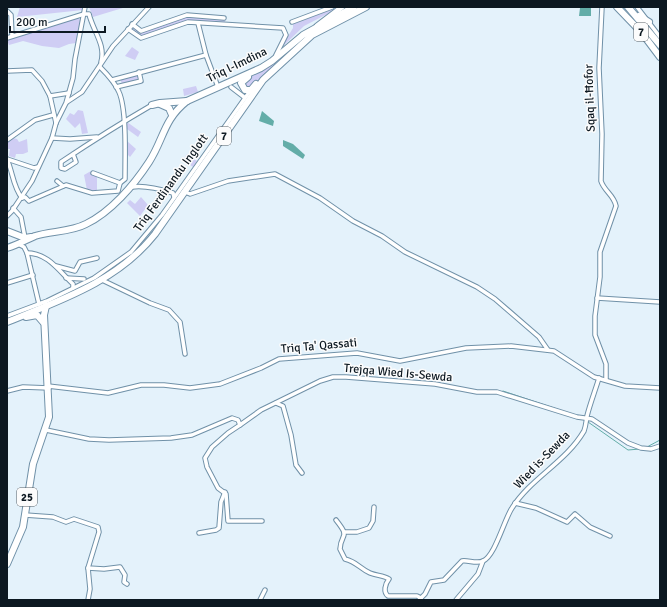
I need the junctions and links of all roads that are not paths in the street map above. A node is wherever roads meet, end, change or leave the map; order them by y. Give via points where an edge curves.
1 (86, 7) edge
2 (148, 7) edge
3 (332, 7) edge
4 (342, 7) edge
5 (354, 7) edge
6 (366, 7) edge
7 (602, 7) edge
8 (613, 7) edge
9 (628, 7) edge
10 (619, 8) edge
11 (636, 10) edge
12 (7, 11) edge
13 (82, 16) junction
14 (224, 18) dead end
15 (292, 22) dead end
16 (649, 22) joint
17 (198, 23) junction
18 (132, 24) junction
19 (317, 26) junction
20 (128, 29) junction
21 (12, 36) junction
22 (7, 38) edge
23 (660, 38) edge
24 (300, 44) junction
25 (660, 45) edge
26 (660, 50) edge
27 (105, 51) junction
28 (206, 55) junction
29 (660, 57) edge
30 (273, 60) junction
31 (100, 67) junction
32 (7, 71) edge
33 (139, 72) junction
34 (112, 80) junction
35 (241, 83) junction
36 (217, 86) junction
37 (116, 87) junction
38 (231, 87) dead end
39 (251, 90) junction
40 (236, 92) junction
41 (69, 93) junction
42 (50, 96) junction
43 (244, 97) junction
44 (187, 101) junction
45 (66, 103) junction
46 (152, 105) junction
47 (53, 115) junction
48 (172, 115) junction
49 (124, 121) junction
50 (56, 123) junction
51 (99, 137) junction
52 (52, 138) junction
53 (7, 140) edge
54 (73, 154) junction
55 (7, 159) edge
56 (38, 167) junction
57 (93, 173) dead end
58 (57, 181) dead end
59 (120, 183) junction
60 (63, 186) junction
61 (128, 187) junction
62 (185, 192) junction
63 (174, 197) junction
64 (22, 198) junction
65 (14, 208) junction
66 (7, 216) edge
67 (7, 232) edge
68 (35, 236) junction
69 (25, 238) junction
70 (18, 244) junction
71 (7, 248) edge
72 (28, 253) junction
73 (97, 258) dead end
74 (55, 265) junction
75 (76, 271) junction
76 (33, 275) junction
77 (74, 277) junction
78 (66, 278) junction
79 (84, 280) dead end
80 (102, 280) junction
81 (7, 283) edge
82 (73, 288) junction
83 (597, 298) junction
84 (660, 302) edge
85 (39, 304) junction
86 (46, 306) junction
87 (7, 316) edge
88 (7, 323) edge
89 (44, 326) junction
90 (548, 350) junction
91 (185, 354) dead end
92 (599, 378) junction
93 (606, 380) junction
94 (49, 387) junction
95 (660, 388) edge
96 (7, 391) edge
97 (276, 403) junction
98 (587, 418) junction
99 (240, 425) junction
100 (46, 430) junction
101 (660, 446) edge
102 (302, 473) dead end
103 (225, 492) junction
104 (515, 503) junction
105 (374, 507) dead end
106 (580, 512) dead end
107 (575, 514) junction
108 (25, 515) junction
109 (336, 520) dead end
110 (262, 522) dead end
111 (344, 532) junction
112 (199, 533) dead end
113 (610, 536) dead end
114 (483, 561) junction
115 (7, 564) edge
116 (88, 568) junction
117 (127, 584) dead end
118 (265, 590) dead end
119 (420, 599) edge
120 (88, 600) edge
121 (260, 600) edge
122 (456, 600) edge

1 - 13 street
2 - 18 street
3 - 15 street
4 - 19 main road
5 - 19 main road, Triq l-Imdina
6 - 24 main road, 7
7 - 83 street, Sqaq il-Ħofor via 599,68 601,181 612,195 616,206 600,252
8 - 10 main road
9 - 11 main road
10 - 26 main road, 7
10 - 29 main road, 7
11 - 16 main road
11 - 25 main road
12 - 21 street via 11,15
13 - 21 street
13 - 27 street via 91,22
13 - 41 street
14 - 18 street via 187,15 141,31
16 - 23 street
17 - 20 street via 188,22 141,38
17 - 28 street
17 - 30 street via 284,29 286,35
18 - 20 street
19 - 30 main road, Triq l-Imdina
20 - 27 street
21 - 22 street
24 - 39 main road
24 - 62 main road, 7 via 264,80
27 - 31 street
28 - 33 street
28 - 36 street
30 - 35 main road
30 - 36 main road, Triq l-Imdina via 246,75
31 - 34 street
31 - 45 street via 82,92
32 - 42 street via 32,70
33 - 34 street
33 - 37 street via 141,80
34 - 37 street
35 - 39 main road via 245,90
35 - 40 street
36 - 44 main road, Triq l-Imdina
37 - 49 street
38 - 40 street
39 - 43 street, Triq Ferdinandu Inglott
40 - 43 street
41 - 42 street
41 - 45 street
42 - 47 street
43 - 63 street, Triq Ferdinandu Inglott
44 - 46 main road
44 - 48 main road
45 - 50 street
46 - 48 main road via 167,105
46 - 49 street
47 - 50 street
47 - 53 street via 35,120
48 - 61 main road via 153,156
49 - 51 street
49 - 59 street via 125,179
50 - 52 street
51 - 52 street
51 - 54 street
52 - 56 street
54 - 54 street via 75,164 63,169 59,164
55 - 56 street
55 - 64 street via 13,172 16,190
56 - 64 street
57 - 59 street
58 - 60 street
59 - 60 street via 116,192 92,193 72,186
60 - 64 street via 29,201 25,197
61 - 63 street via 163,190 174,193
61 - 68 main road via 102,214 86,224
62 - 80 main road, 7 via 146,246
62 - 90 street via 190,194 228,181 275,174 320,198 405,252 477,287 539,337
63 - 82 street, Triq Ferdinandu Inglott via 138,245 119,262
64 - 65 street
65 - 66 street
65 - 69 street via 21,217
67 - 69 main road
68 - 69 main road
68 - 70 main road
70 - 71 main road
70 - 72 street
72 - 74 street via 38,254
72 - 76 street
73 - 75 street via 80,262
74 - 75 street
74 - 78 street
75 - 77 street
76 - 81 street
76 - 85 street
77 - 78 street
77 - 79 street
78 - 82 street via 73,284
80 - 86 main road, 7
80 - 91 street via 150,303 165,307 180,322
82 - 85 street
83 - 84 street
83 - 93 street via 595,335 606,364
85 - 87 street
86 - 88 main road, 7
86 - 89 main road, 25
88 - 89 main road via 32,315 40,317
89 - 94 main road, 25
90 - 92 street via 558,353
90 - 94 street, Triq Ta' Qassati via 511,346 474,347 400,361 357,352 282,359 220,384 190,388 141,385 108,393
92 - 93 street
92 - 98 street, Wied is-Sewda
93 - 95 street via 625,386
94 - 96 street, Triq Ta' Qassati via 24,387
94 - 100 main road, 25 via 49,417
97 - 98 street, Trejqa Wied Is-Sewda via 320,381 342,377 497,392 578,418
97 - 99 street, Trejqa Wied Is-Sewda
97 - 102 street via 284,409 296,465
98 - 101 street, Trejqa Wied Is-Sewda via 641,448 651,449
98 - 104 street, Wied is-Sewda via 584,431 565,454 534,480
99 - 100 street via 238,420 232,418 187,436 128,440 84,439
99 - 103 street, Trejqa Wied Is-Sewda via 212,447 206,458 207,467 218,488
100 - 108 main road, 25 via 33,464
103 - 110 street via 229,521
103 - 112 street via 221,502 219,528
104 - 107 street via 536,508 567,522
104 - 114 street, Wied is-Sewda via 496,546
105 - 111 street via 373,521 369,528 357,532
106 - 107 street
107 - 113 street via 590,527
108 - 115 main road, 25 via 20,537
108 - 116 street via 53,517 66,522 74,519 99,528
109 - 111 street
111 - 119 street via 340,549 345,560 352,560 359,567 389,579 386,584 388,596 417,596
114 - 119 street via 462,561 444,580 431,582
114 - 122 street, Wied is-Sewda via 478,574
116 - 117 street via 120,567 124,574 124,582
116 - 120 street
118 - 121 street

